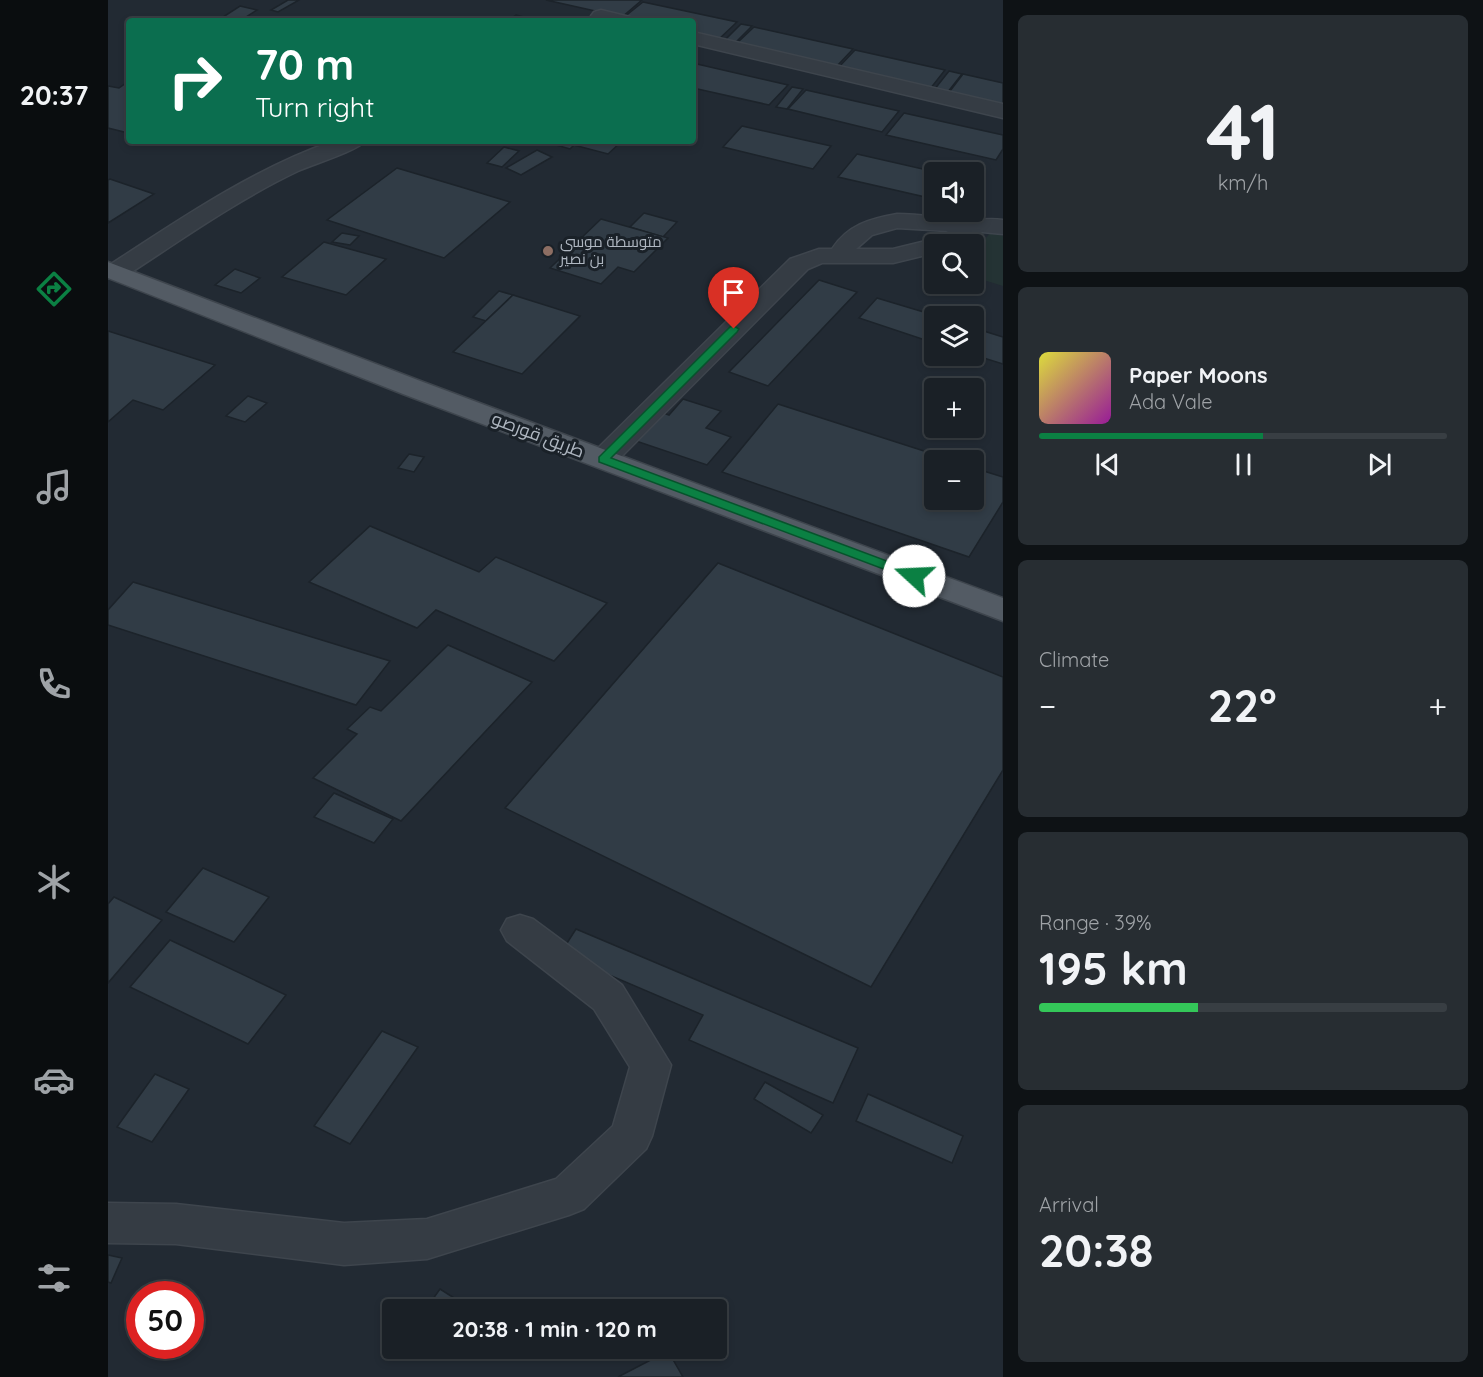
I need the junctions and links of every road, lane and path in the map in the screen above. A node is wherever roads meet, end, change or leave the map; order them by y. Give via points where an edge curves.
1 (601, 16) dead end
2 (610, 18) edge
3 (696, 39) edge
4 (1003, 111) edge
5 (347, 144) edge
6 (970, 227) junction
7 (1003, 227) edge
8 (958, 234) edge
9 (924, 248) edge
10 (839, 256) junction
11 (111, 270) edge
12 (603, 459) junction
13 (1003, 609) edge
14 (520, 930) dead end
15 (108, 1223) edge

1 - 2 street
3 - 4 street
5 - 11 street via 268,178
6 - 7 street
6 - 8 street
6 - 10 street via 919,221 882,224 855,234
9 - 10 street via 893,256
10 - 12 street via 819,256 799,264
11 - 12 main road, طريق قورصو
12 - 13 main road, طريق قورصو
14 - 15 street via 608,997 651,1065 632,1136 569,1195 427,1239 344,1244 176,1224

